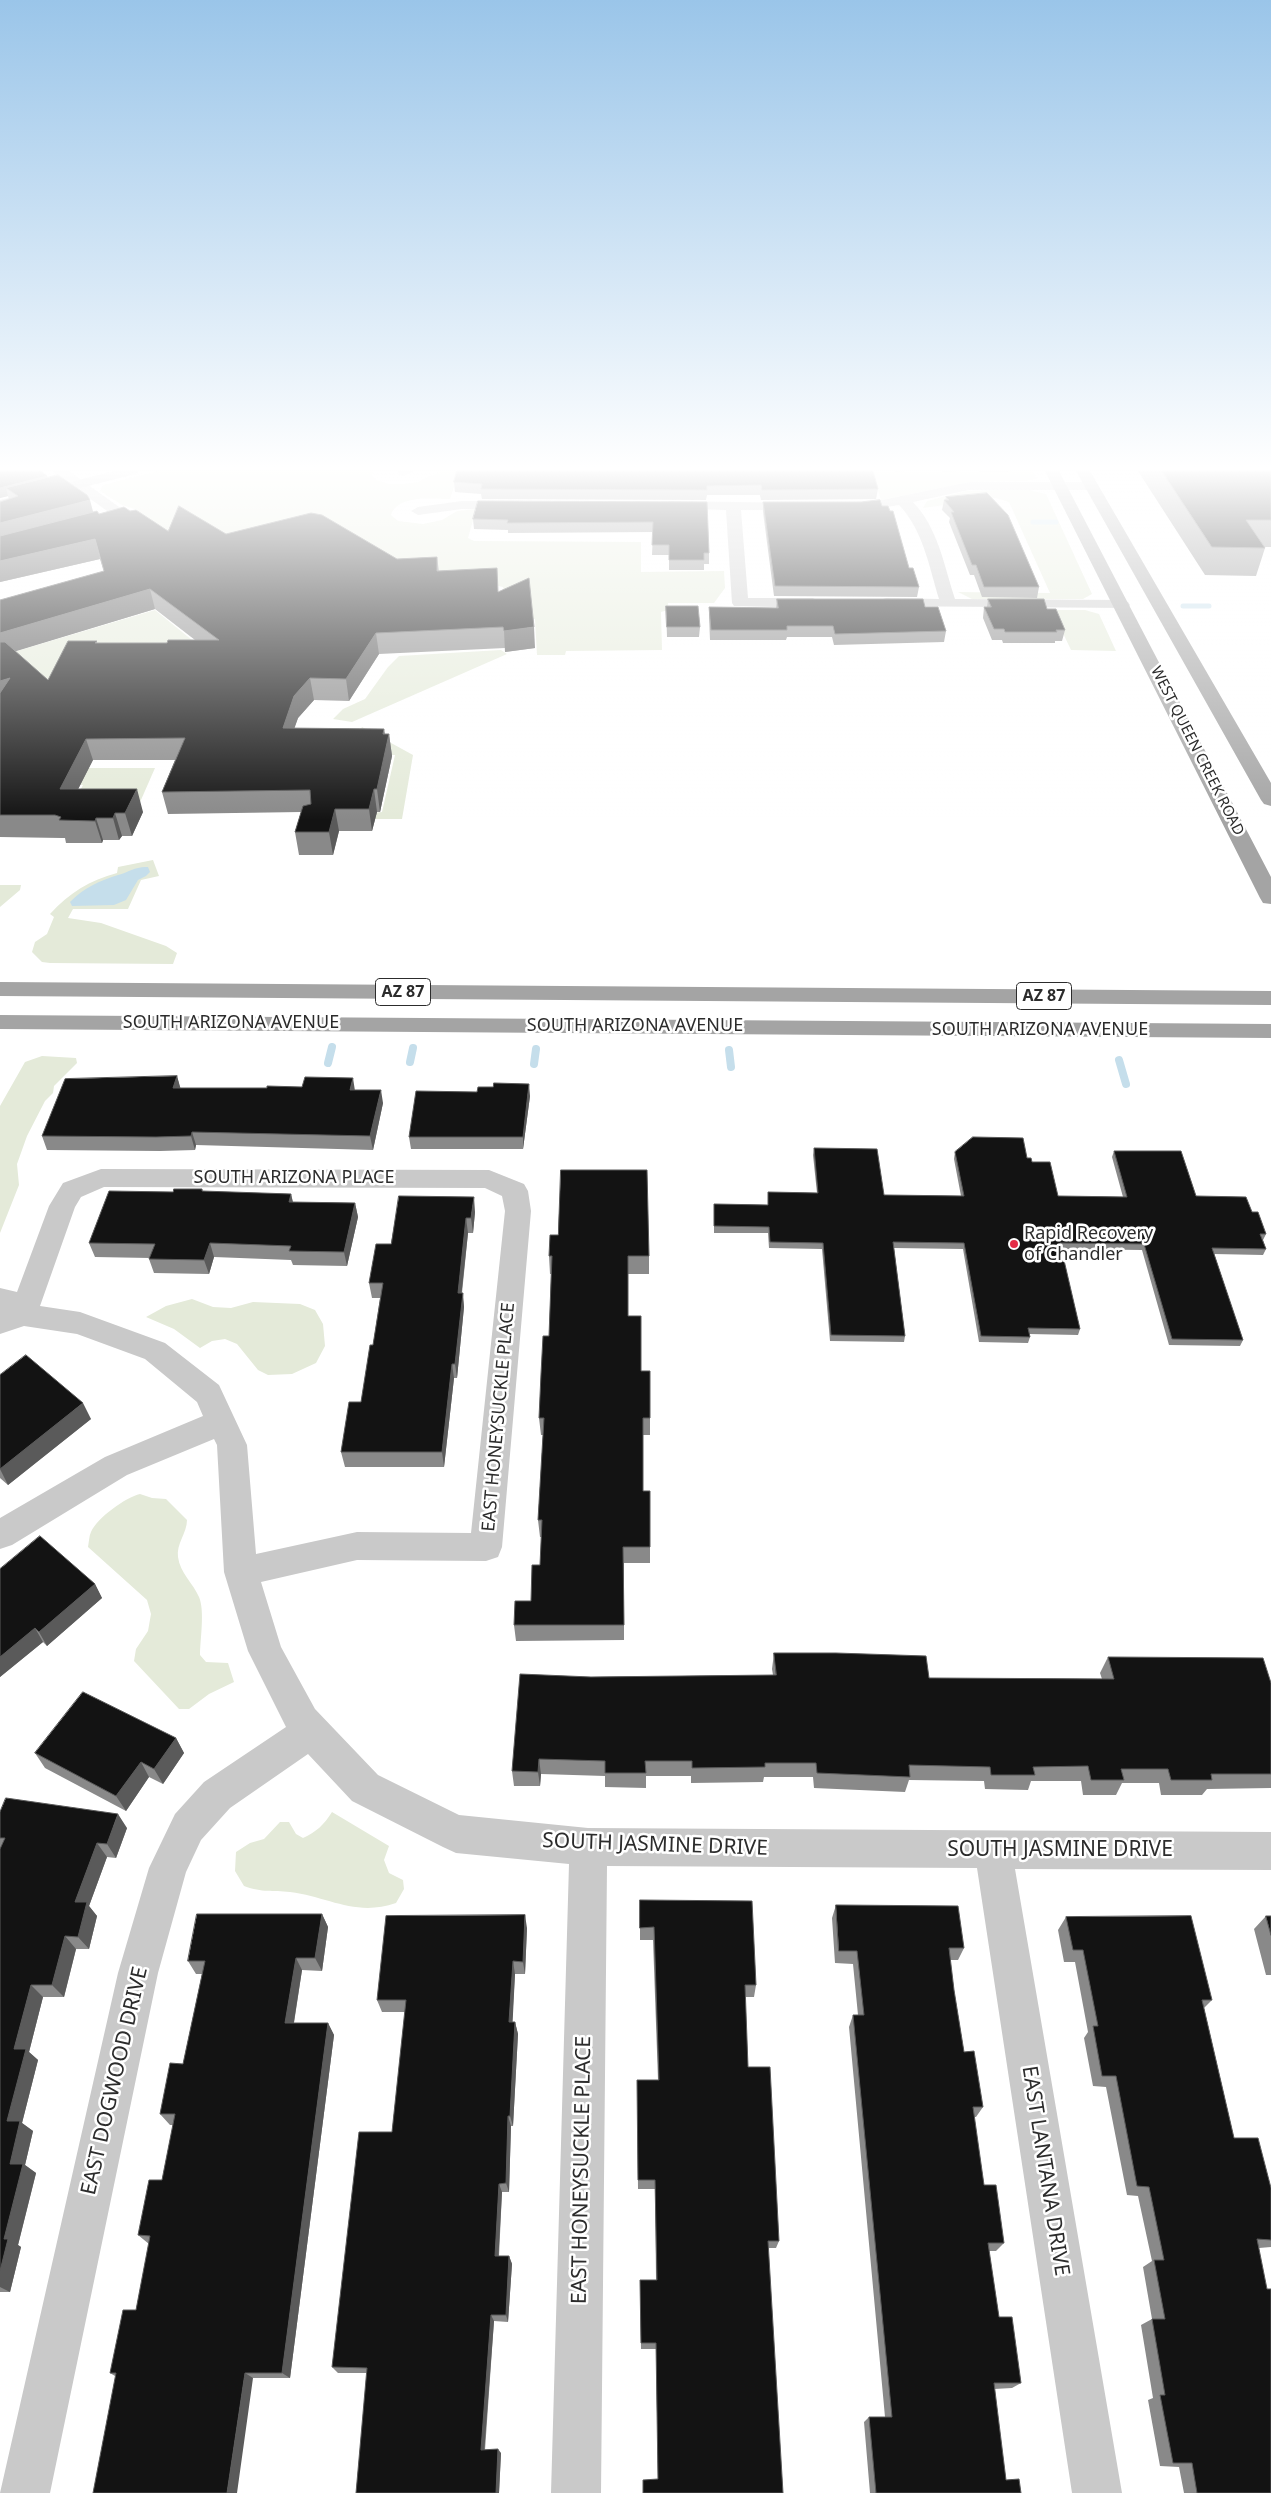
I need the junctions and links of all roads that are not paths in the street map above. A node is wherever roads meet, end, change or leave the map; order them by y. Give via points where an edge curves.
1 (739, 587) edge
2 (943, 587) edge
3 (1113, 587) edge
4 (1150, 587) edge
5 (829, 603) edge
6 (869, 603) edge
7 (948, 603) junction
8 (1122, 605) junction
9 (1271, 800) edge
10 (1271, 898) edge
11 (0, 989) edge
12 (666, 994) junction
13 (1271, 998) edge
14 (0, 1022) edge
15 (666, 1027) junction
16 (1271, 1031) edge
17 (515, 1191) joint
18 (8, 1312) edge
19 (221, 1422) junction
20 (0, 1535) edge
21 (241, 1572) junction
22 (311, 1730) junction
23 (588, 1848) junction
24 (993, 1850) junction
25 (1271, 1852) edge
26 (25, 2493) edge
27 (576, 2493) edge
28 (1097, 2493) edge

1 - 5 street via 740,603
2 - 7 street
3 - 8 main road, WEST QUEEN CREEK ROAD
4 - 9 main road, WEST QUEEN CREEK ROAD
6 - 7 street
7 - 8 street
8 - 10 main road, WEST QUEEN CREEK ROAD
11 - 12 main road, SOUTH ARIZONA AVENUE / AZ 87
12 - 13 main road, SOUTH ARIZONA AVENUE / AZ 87
12 - 15 main road
14 - 15 main road, SOUTH ARIZONA AVENUE / AZ 87
15 - 16 main road, SOUTH ARIZONA AVENUE / AZ 87
17 - 18 street, SOUTH ARIZONA PLACE via 489,1179 101,1178 72,1190
17 - 21 street, EAST HONEYSUCKLE PLACE via 518,1211 486,1547 357,1546
18 - 19 street, SOUTH JASMINE DRIVE via 80,1323 155,1351 208,1394
19 - 20 street via 116,1466
19 - 21 street, SOUTH JASMINE DRIVE via 232,1445
21 - 22 street, SOUTH JASMINE DRIVE via 265,1651 302,1721
22 - 23 street, SOUTH JASMINE DRIVE via 365,1788 456,1834
22 - 26 street, EAST DOGWOOD DRIVE via 217,1795 188,1827 168,1868 138,1973
23 - 24 street, SOUTH JASMINE DRIVE
23 - 27 street, EAST HONEYSUCKLE PLACE
24 - 25 street, SOUTH JASMINE DRIVE
24 - 28 street, EAST LANTANA DRIVE

